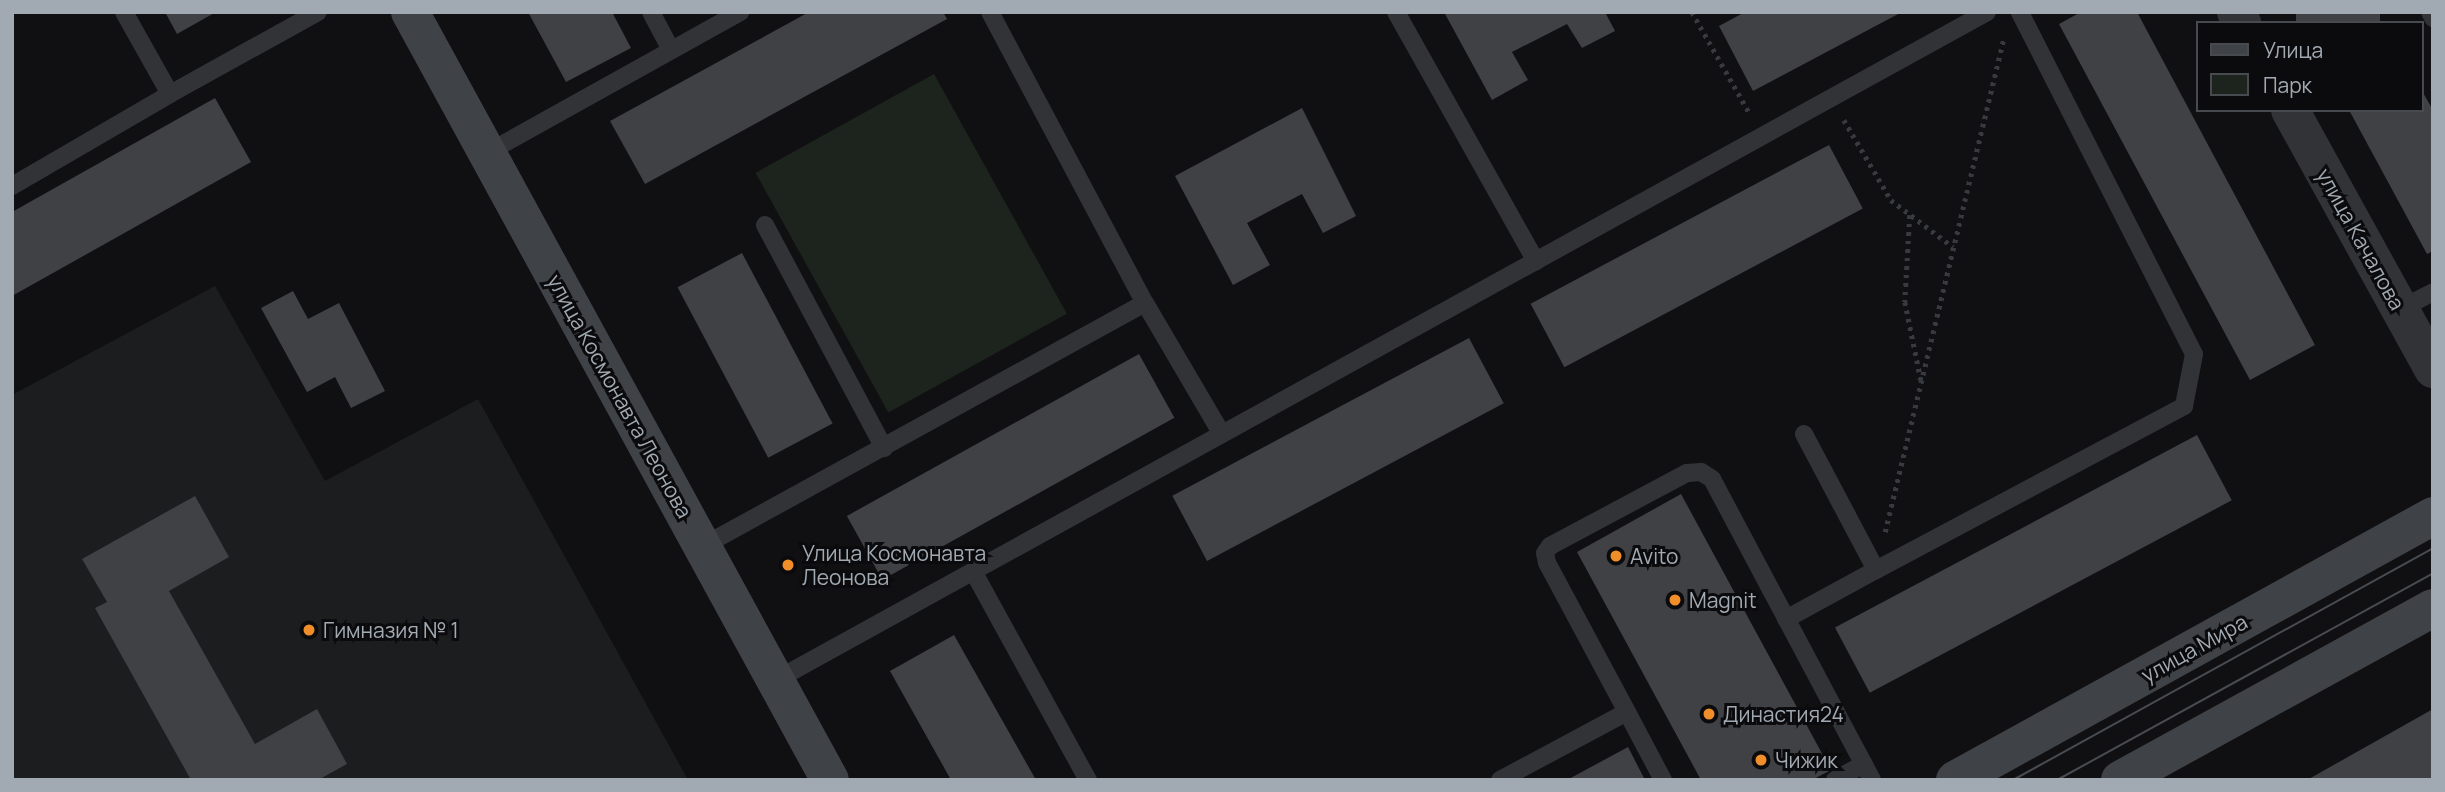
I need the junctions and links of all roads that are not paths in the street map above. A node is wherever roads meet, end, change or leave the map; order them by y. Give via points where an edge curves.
1 (124, 12) edge
2 (318, 12) edge
3 (410, 12) edge
4 (650, 12) edge
5 (740, 12) edge
6 (990, 12) edge
7 (1396, 12) edge
8 (1987, 12) edge
9 (2020, 12) edge
10 (2430, 12) edge
11 (2433, 18) edge
12 (671, 50) junction
13 (170, 94) junction
14 (2291, 112) edge
15 (487, 153) junction
16 (12, 186) edge
17 (765, 225) dead end
18 (1536, 261) junction
19 (2416, 300) edge
20 (1145, 303) junction
21 (2433, 369) edge
22 (1222, 434) junction
23 (1804, 434) dead end
24 (884, 448) junction
25 (2433, 516) edge
26 (704, 546) junction
27 (1876, 570) junction
28 (973, 571) junction
29 (2433, 608) edge
30 (1786, 619) junction
31 (776, 680) junction
32 (1627, 712) junction
33 (1864, 764) junction
34 (831, 780) edge
35 (1088, 780) edge
36 (1500, 780) edge
37 (1663, 780) edge
38 (1835, 780) edge
39 (1872, 780) edge
40 (1955, 780) edge
41 (2120, 780) edge

1 - 13 lane
2 - 13 lane
3 - 15 main road, улица Космонавта Леонова
4 - 12 lane
5 - 12 lane
6 - 20 lane
7 - 18 lane
8 - 18 lane
9 - 27 lane via 2194,354 2184,406
10 - 11 lane
12 - 15 lane
13 - 16 lane
14 - 19 street, улица Качалова
15 - 26 main road, улица Космонавта Леонова
17 - 24 lane
18 - 22 lane
19 - 21 street, улица Качалова
20 - 22 lane
20 - 24 lane
22 - 28 lane
23 - 27 lane
24 - 26 lane
25 - 40 main road, улица Мира
26 - 31 main road, улица Космонавта Леонова
27 - 30 lane
28 - 31 lane
28 - 35 lane
29 - 41 main road
30 - 32 lane via 1712,479 1701,472 1687,473 1549,546 1547,563
30 - 33 lane
31 - 34 main road, улица Космонавта Леонова
32 - 36 lane
32 - 37 lane
33 - 38 lane
33 - 39 lane

